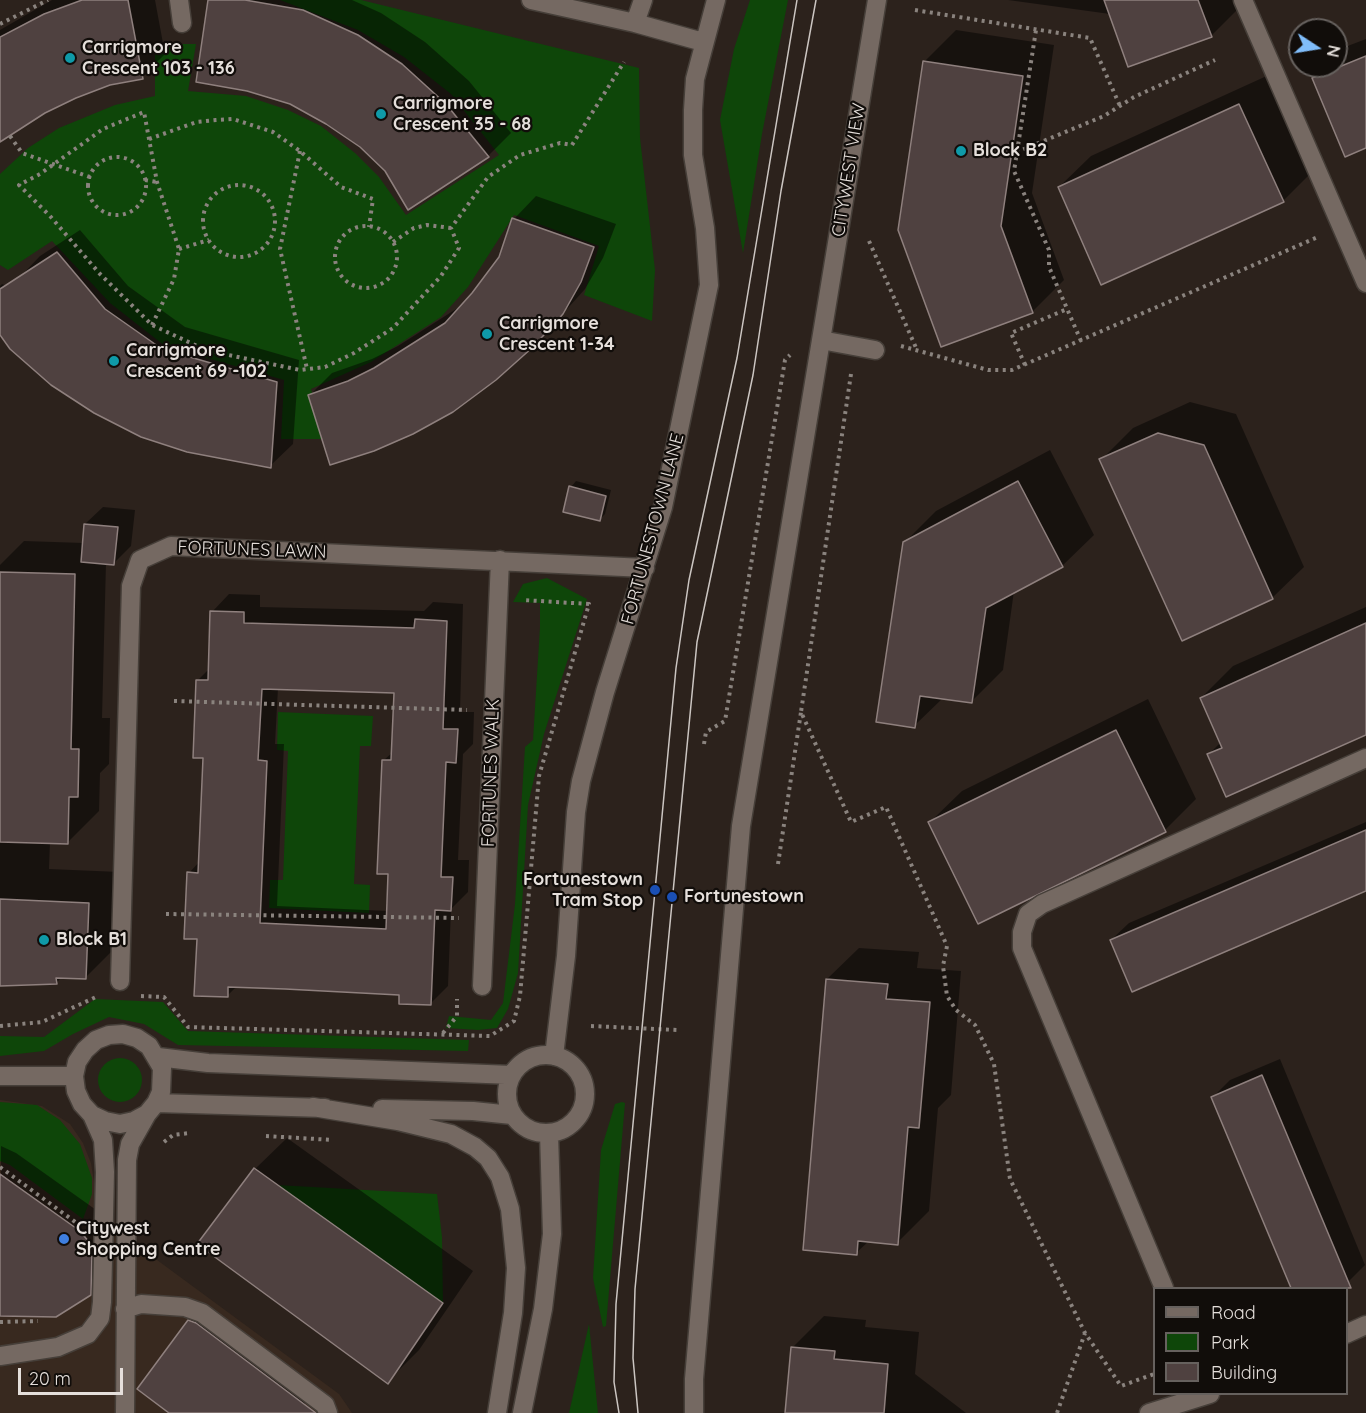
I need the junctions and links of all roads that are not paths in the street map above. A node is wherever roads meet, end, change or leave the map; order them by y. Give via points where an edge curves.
1 (179, 0) edge
2 (531, 0) edge
3 (643, 0) edge
4 (716, 0) edge
5 (877, 0) edge
6 (1243, 0) edge
7 (182, 23) dead end
8 (635, 23) junction
9 (703, 42) junction
10 (1366, 283) edge
11 (821, 340) junction
12 (874, 350) dead end
13 (500, 560) junction
14 (645, 568) junction
15 (1366, 758) edge
16 (120, 981) dead end
17 (482, 986) dead end
18 (554, 1056) junction
19 (158, 1057) junction
20 (512, 1075) junction
21 (0, 1076) edge
22 (74, 1076) junction
23 (313, 1107) junction
24 (151, 1108) junction
25 (92, 1115) junction
26 (512, 1115) junction
27 (549, 1133) junction
28 (1164, 1287) edge
29 (125, 1309) junction
30 (1366, 1326) edge
31 (1348, 1334) edge
32 (0, 1356) edge
33 (1206, 1395) edge
34 (329, 1410) edge
35 (125, 1413) edge
36 (497, 1413) edge
37 (522, 1413) edge
38 (694, 1413) edge
39 (1149, 1413) edge

1 - 7 street
2 - 8 street
3 - 8 street
4 - 9 street, FORTUNESTOWN LANE
5 - 11 street, CITYWEST VIEW
6 - 10 street
8 - 9 street
9 - 14 street, FORTUNESTOWN LANE via 695,79 693,155 709,285 668,484
11 - 12 street
11 - 38 street, CITYWEST VIEW via 741,826
13 - 14 street, FORTUNES LAWN
13 - 16 street, FORTUNES LAWN via 171,546 140,560 131,586
13 - 17 street, FORTUNES WALK
14 - 18 street, FORTUNESTOWN LANE via 581,781
15 - 28 street via 1042,904 1028,914 1022,948
18 - 20 street via 530,1059
18 - 27 street via 575,1069 582,1079 584,1097 579,1115 571,1124
19 - 20 street via 208,1063
19 - 22 street via 137,1038 109,1035 85,1050
19 - 24 street via 163,1080
20 - 26 street via 507,1095
21 - 22 street
22 - 25 street via 82,1104
23 - 24 street
23 - 26 street
23 - 36 street via 399,1120 451,1134 476,1147 500,1177 510,1209 516,1268
24 - 25 street via 134,1121 120,1124
24 - 29 street via 130,1144 127,1161
25 - 32 street via 103,1140 105,1172 100,1318 88,1334 58,1347
26 - 27 street via 528,1129
27 - 37 street via 552,1234 543,1309
29 - 34 street via 141,1304 185,1307 202,1313
29 - 35 street
30 - 31 street
33 - 39 street

